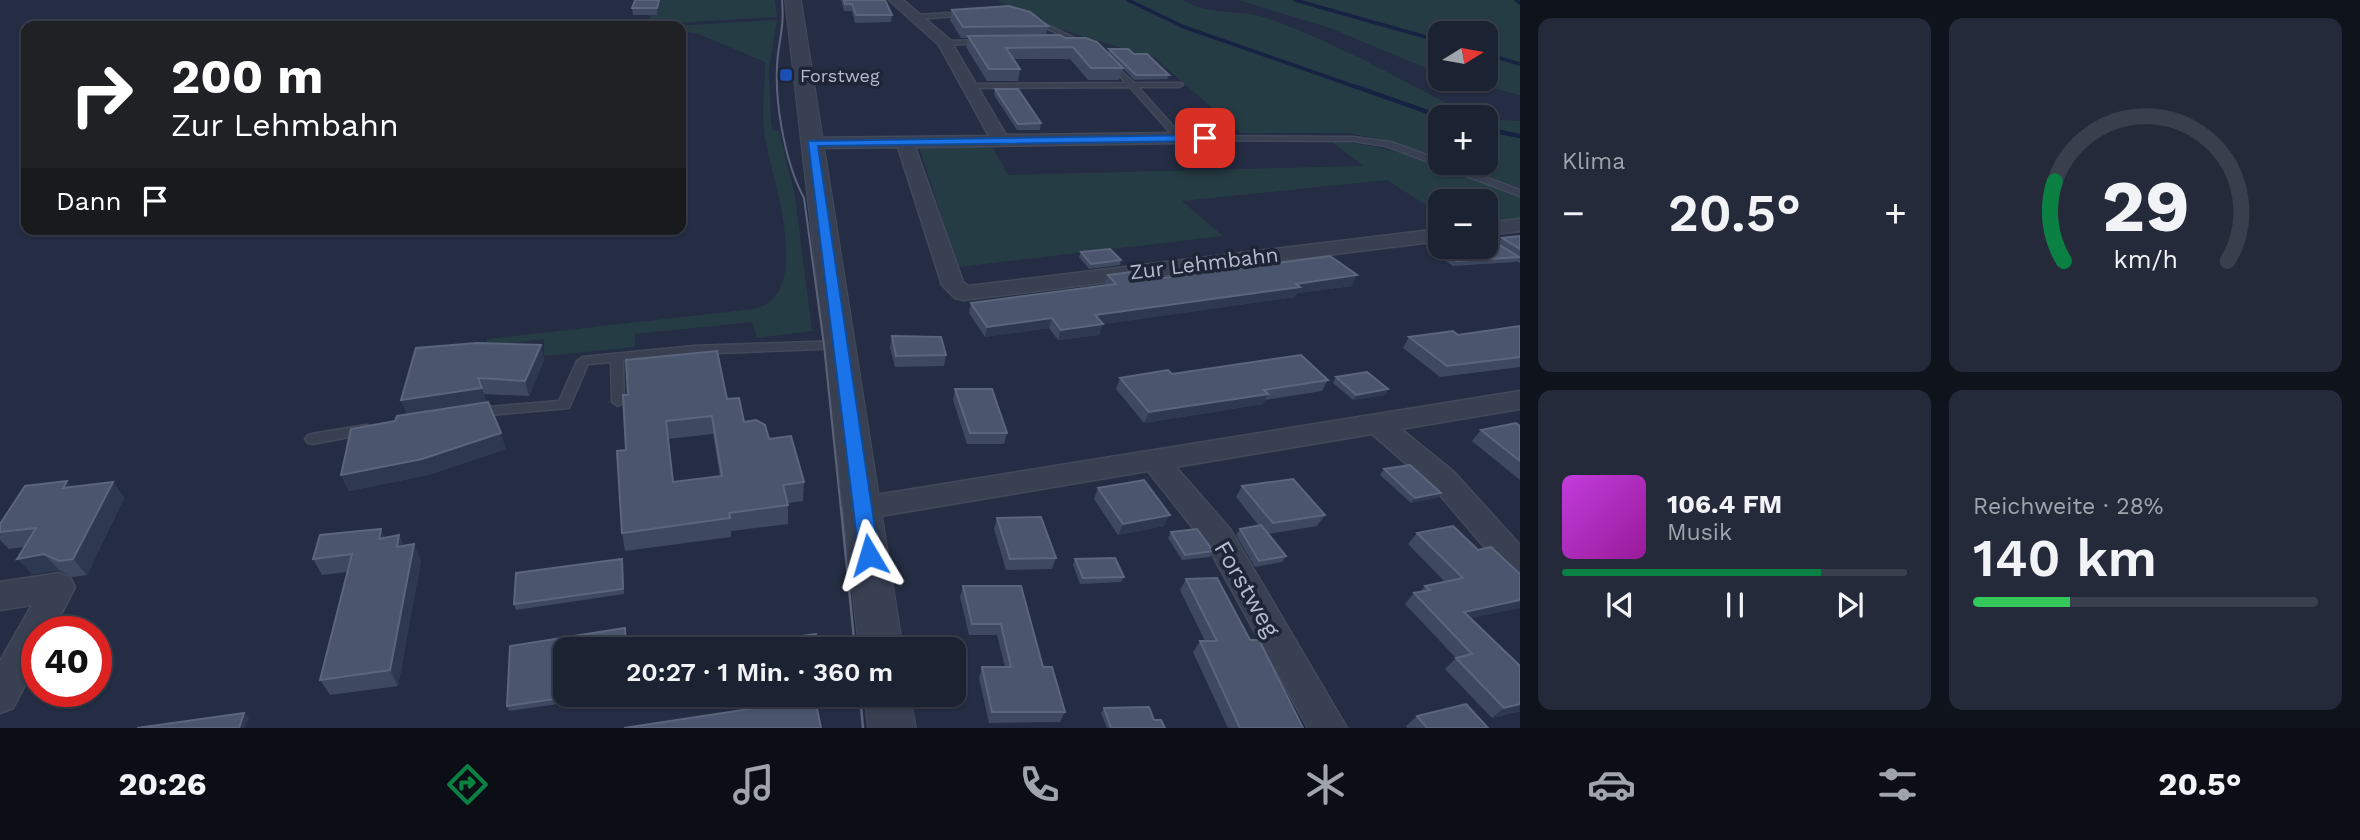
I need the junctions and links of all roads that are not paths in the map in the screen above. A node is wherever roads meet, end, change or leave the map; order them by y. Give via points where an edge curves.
1 (793, 0) edge
2 (895, 0) edge
3 (971, 14) edge
4 (1021, 15) edge
5 (918, 17) junction
6 (1078, 41) junction
7 (998, 42) edge
8 (1052, 42) edge
9 (945, 43) junction
10 (1088, 46) edge
11 (1107, 59) edge
12 (1132, 85) junction
13 (1179, 85) dead end
14 (970, 86) junction
15 (1180, 138) junction
16 (1000, 141) junction
17 (905, 142) junction
18 (812, 143) junction
19 (1520, 193) edge
20 (1520, 225) edge
21 (1498, 228) edge
22 (1428, 235) edge
23 (842, 345) junction
24 (617, 357) junction
25 (1520, 400) edge
26 (618, 402) dead end
27 (467, 413) edge
28 (1377, 423) junction
29 (376, 428) edge
30 (312, 439) dead end
31 (1154, 459) junction
32 (863, 508) junction
33 (1520, 567) edge
34 (0, 596) edge
35 (879, 637) edge
36 (0, 696) edge
37 (889, 707) edge
38 (892, 728) edge
39 (1328, 728) edge

1 - 18 street
2 - 5 street
3 - 5 lane
4 - 6 lane
5 - 9 street
6 - 8 lane
6 - 10 lane
7 - 9 lane
9 - 14 street
11 - 12 lane
12 - 13 lane
12 - 14 lane
12 - 15 lane
14 - 16 street
15 - 16 street
15 - 19 lane via 1353,139 1388,144
16 - 17 street
17 - 18 street
17 - 22 street, Zur Lehmbahn via 953,285 963,293
18 - 23 street
20 - 21 street
23 - 24 lane
23 - 32 street
24 - 26 lane
24 - 27 lane via 583,361 564,405
25 - 28 street
28 - 31 street
28 - 33 street via 1444,480
29 - 30 lane
31 - 32 street
31 - 39 street, Forstweg via 1219,538
32 - 35 street
34 - 36 street via 59,587
37 - 38 street

